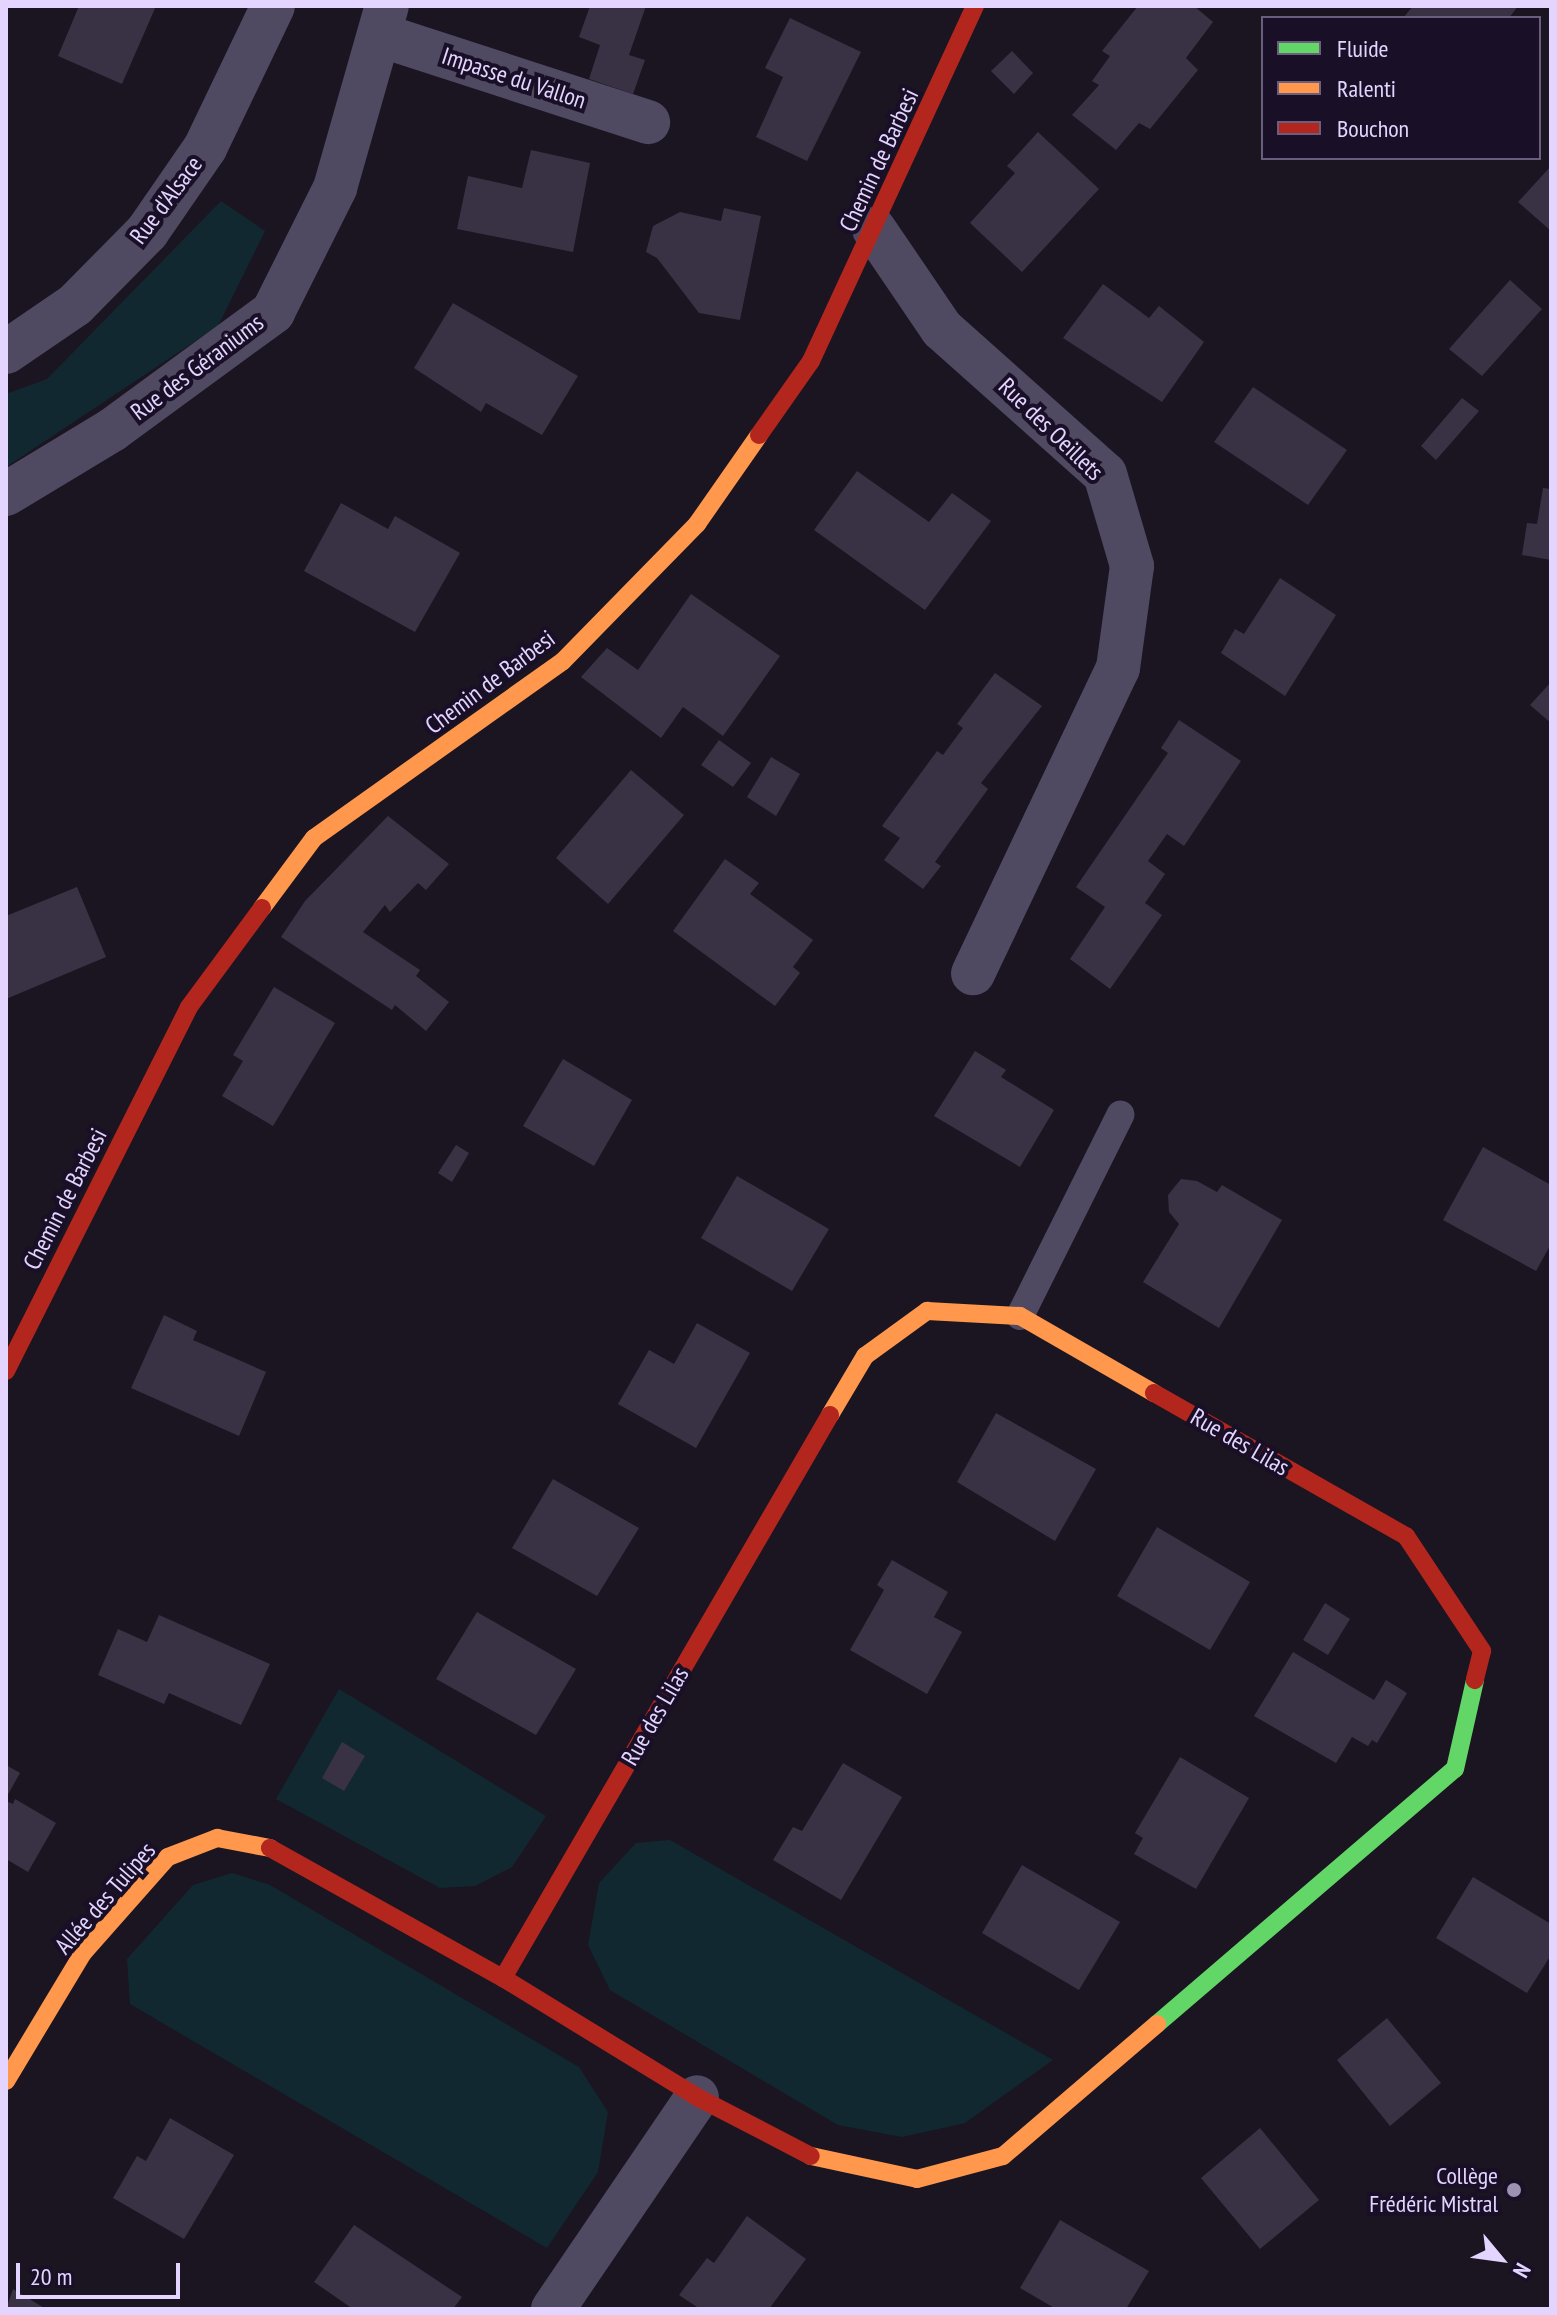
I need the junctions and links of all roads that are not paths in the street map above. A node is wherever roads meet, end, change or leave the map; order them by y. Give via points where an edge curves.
1 (273, 6) edge
2 (975, 6) edge
3 (384, 20) edge
4 (648, 122) dead end
5 (874, 229) junction
6 (6, 352) edge
7 (6, 494) edge
8 (973, 973) dead end
9 (1120, 1115) dead end
10 (1020, 1316) junction
11 (6, 1371) edge
12 (503, 1978) junction
13 (6, 2081) edge
14 (697, 2097) junction
15 (553, 2309) edge

1 - 6 street, Rue d'Alsace via 205,148 147,232 75,305
2 - 5 street, Chemin de Barbesi
3 - 4 street, Impasse du Vallon
3 - 7 street, Rue des Géraniums via 335,188 273,312 112,430
5 - 8 street, Rue des Oeillets via 942,329 1105,474 1132,566 1118,668
5 - 11 street, Chemin de Barbesi via 811,361 697,524 563,661 314,838 189,1007
9 - 10 lane
10 - 12 street, Rue des Lilas via 927,1311 865,1356
10 - 14 street, Rue des Lilas via 1406,1536 1482,1651 1455,1769 1003,2156 917,2179 821,2161
12 - 13 street, Allée des Tulipes via 269,1847 217,1838 168,1857 83,1953
12 - 14 street, Rue des Lilas
14 - 15 street

